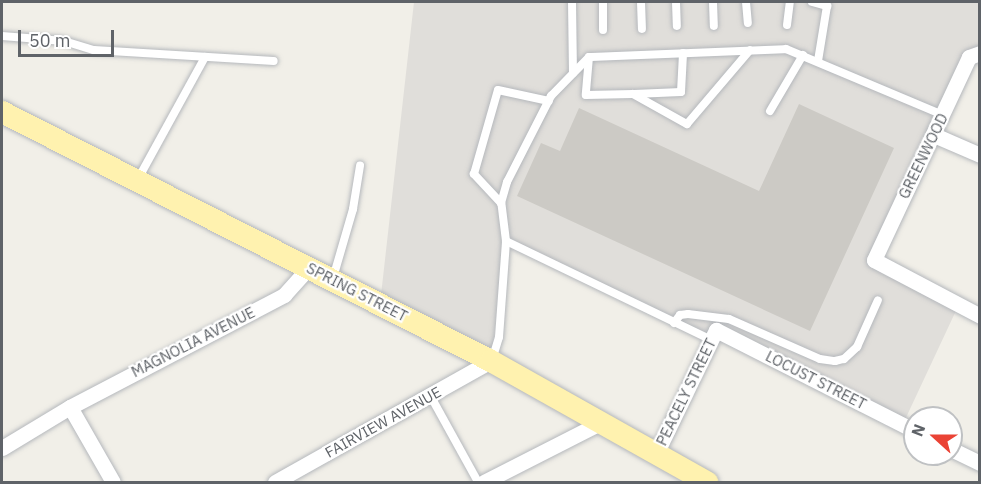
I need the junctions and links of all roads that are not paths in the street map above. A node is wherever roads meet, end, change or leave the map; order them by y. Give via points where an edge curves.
1 (572, 2) edge
2 (603, 2) edge
3 (641, 2) edge
4 (676, 2) edge
5 (713, 2) edge
6 (746, 2) edge
7 (790, 2) edge
8 (812, 2) edge
9 (748, 23) dead end
10 (787, 25) dead end
11 (677, 26) dead end
12 (714, 26) dead end
13 (603, 30) dead end
14 (642, 30) dead end
15 (2, 36) edge
16 (750, 50) junction
17 (683, 53) junction
18 (977, 54) edge
19 (803, 55) junction
20 (205, 57) junction
21 (589, 57) junction
22 (274, 61) dead end
23 (818, 61) junction
24 (573, 73) junction
25 (633, 94) junction
26 (549, 101) junction
27 (770, 111) dead end
28 (2, 112) edge
29 (943, 115) junction
30 (934, 135) junction
31 (980, 155) edge
32 (360, 166) dead end
33 (138, 180) junction
34 (501, 203) junction
35 (506, 241) junction
36 (309, 267) junction
37 (332, 279) junction
38 (878, 300) dead end
39 (980, 316) edge
40 (674, 323) junction
41 (714, 335) junction
42 (491, 361) junction
43 (430, 395) junction
44 (70, 407) junction
45 (600, 423) junction
46 (903, 424) edge
47 (2, 448) edge
48 (656, 454) junction
49 (963, 455) edge
50 (980, 463) edge
51 (113, 483) edge
52 (274, 483) edge
53 (478, 483) edge
54 (484, 483) edge
55 (707, 483) edge

1 - 24 lane
2 - 13 lane
3 - 14 lane
4 - 11 lane
5 - 12 lane
6 - 9 lane
7 - 10 lane
8 - 23 lane via 827,6
15 - 20 lane via 64,40 94,50
16 - 17 lane
16 - 19 lane via 786,49
16 - 25 lane via 687,124
17 - 21 lane
17 - 25 lane via 681,92
18 - 29 street, GREENWOOD via 969,57
19 - 23 lane
19 - 27 lane
20 - 22 lane
20 - 33 lane
21 - 24 lane
21 - 25 lane via 586,94
23 - 29 lane
24 - 26 lane
26 - 34 lane via 507,182
26 - 34 lane via 498,90 474,174
28 - 33 main road, SPRING STREET
29 - 30 street, GREENWOOD
30 - 31 street
30 - 39 street, GREENWOOD via 874,260
32 - 37 lane via 353,209
33 - 36 main road, SPRING STREET
34 - 35 lane
35 - 40 lane
35 - 42 lane via 499,337
36 - 37 main road, SPRING STREET
36 - 44 street, MAGNOLIA AVENUE via 284,295
37 - 42 main road, SPRING STREET
38 - 40 lane via 857,347 835,361 820,359 729,319 688,314 680,315
40 - 41 lane
41 - 46 street, LOCUST STREET
41 - 48 street, PEACELY STREET
42 - 43 street, FAIRVIEW AVENUE
42 - 45 main road, SPRING STREET
43 - 52 street, FAIRVIEW AVENUE
43 - 53 lane
44 - 47 street, MAGNOLIA AVENUE
44 - 51 street
45 - 48 main road, SPRING STREET
45 - 54 street
48 - 55 main road, SPRING STREET
49 - 50 street

